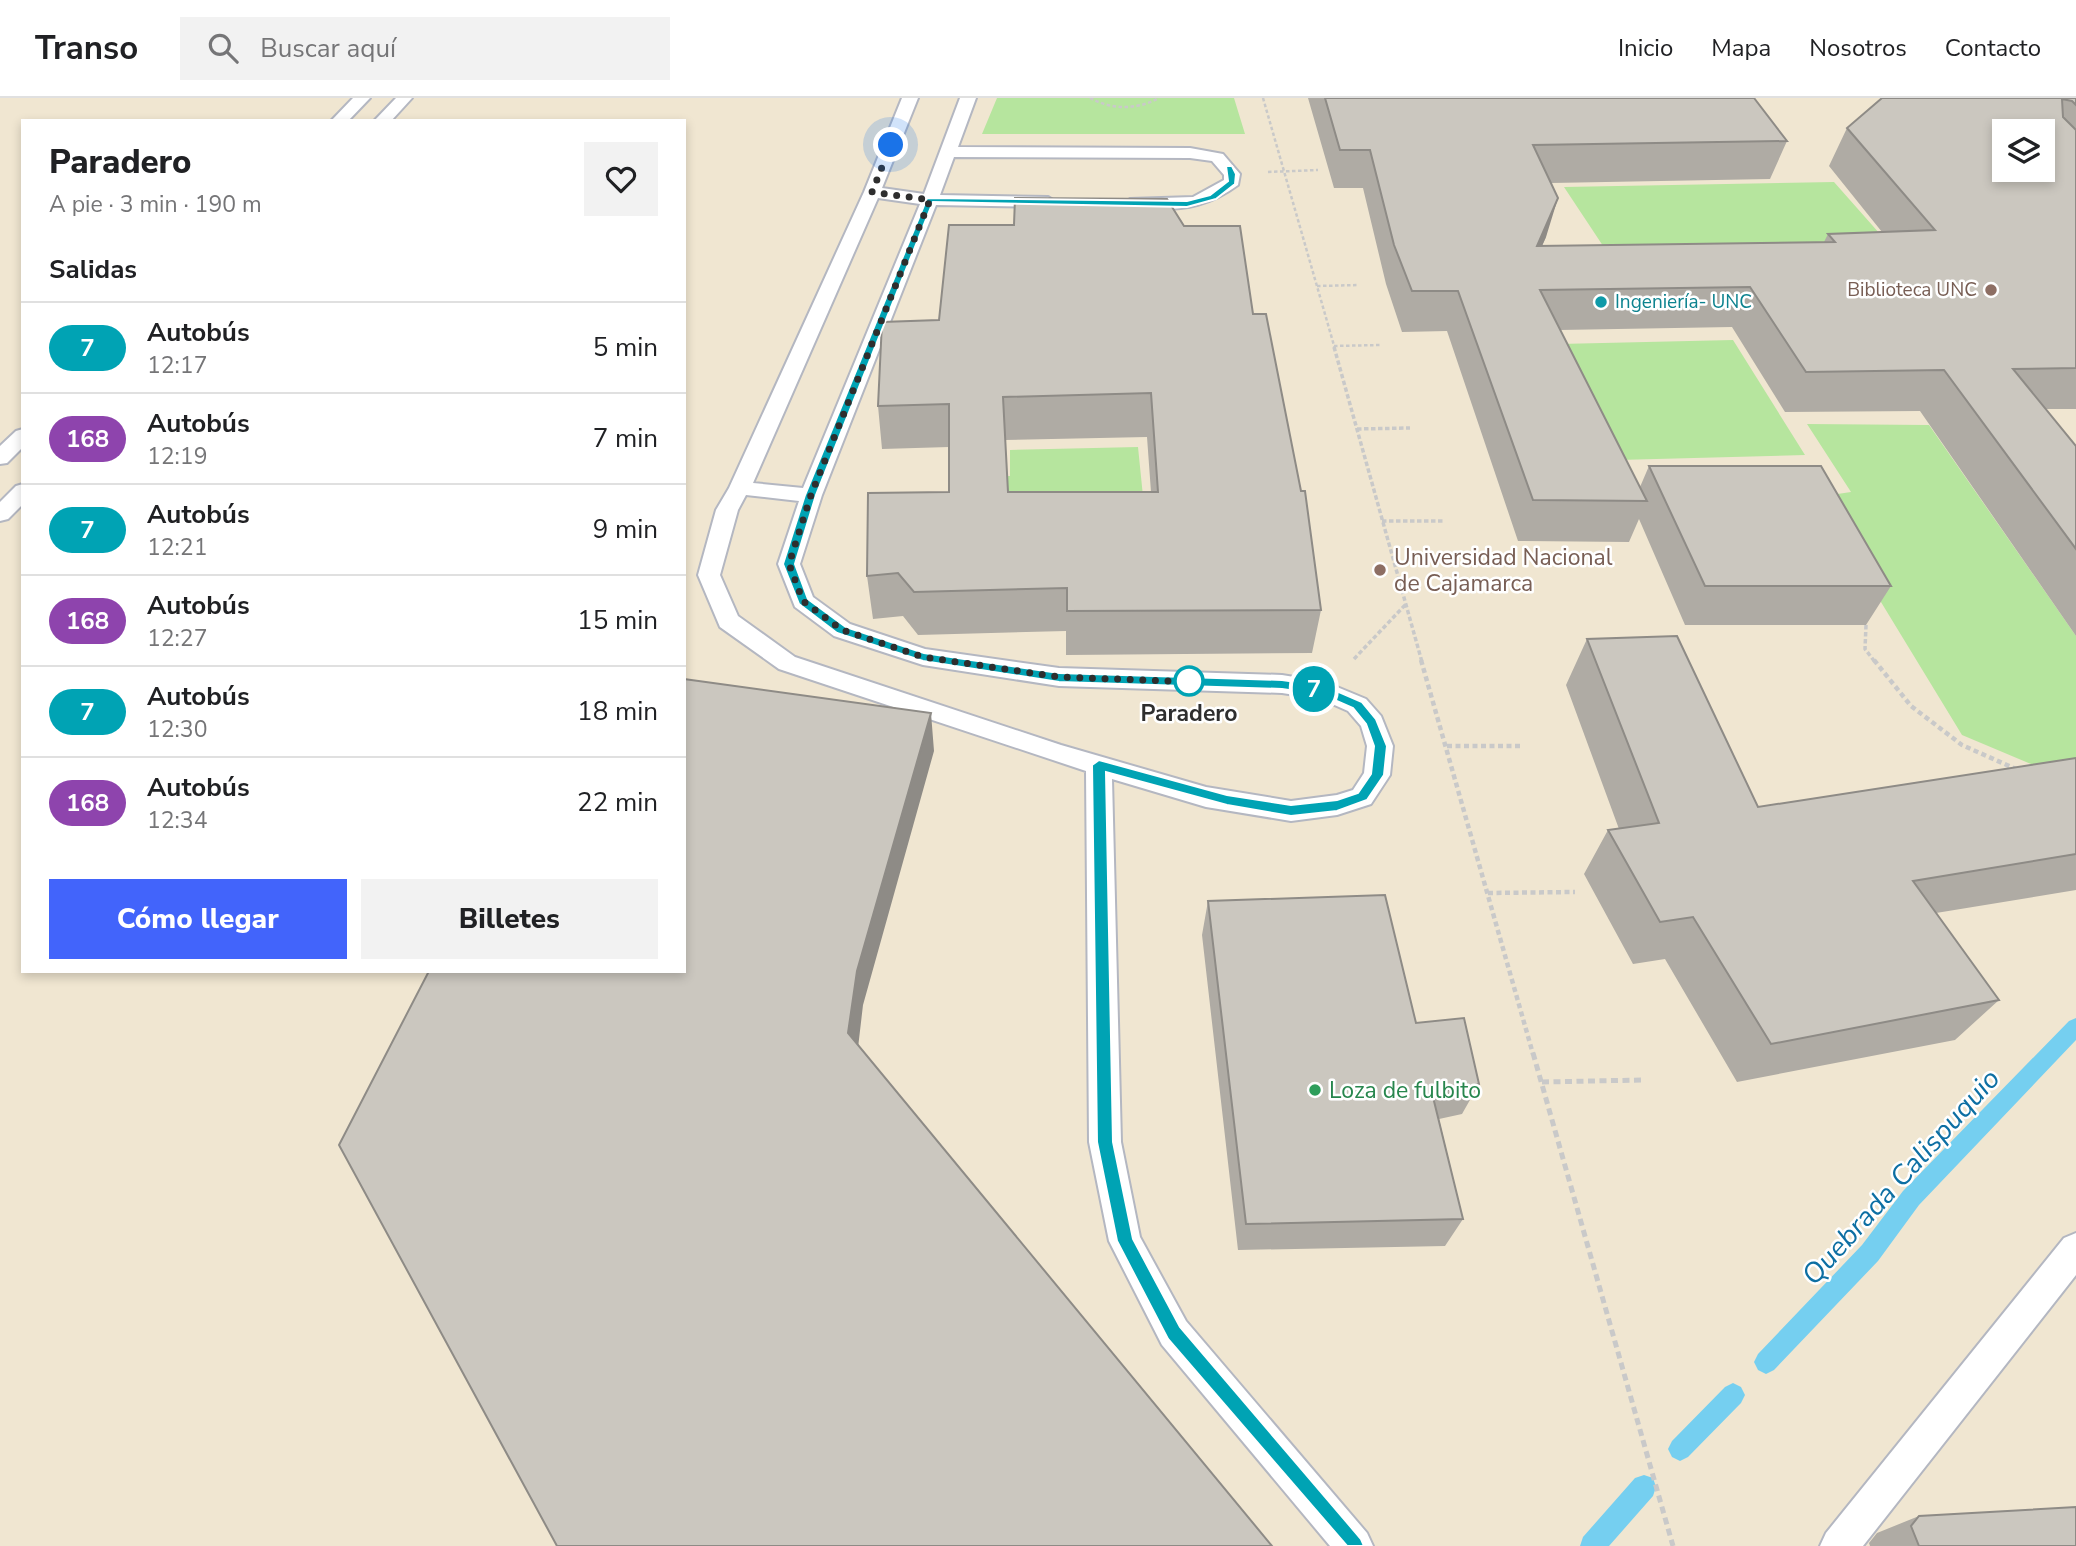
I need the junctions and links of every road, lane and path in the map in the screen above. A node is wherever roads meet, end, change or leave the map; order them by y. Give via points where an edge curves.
1 (362, 98) edge
2 (404, 98) edge
3 (910, 98) edge
4 (968, 98) edge
5 (1090, 98) edge
6 (1159, 98) edge
7 (1263, 98) edge
8 (341, 119) edge
9 (384, 119) edge
10 (947, 152) junction
11 (1318, 170) dead end
12 (1286, 171) junction
13 (1232, 174) junction
14 (872, 192) junction
15 (930, 200) junction
16 (1065, 202) edge
17 (1119, 203) edge
18 (1359, 285) dead end
19 (1317, 286) junction
20 (1380, 345) dead end
21 (1334, 346) junction
22 (1410, 428) dead end
23 (1357, 429) junction
24 (21, 437) edge
25 (0, 458) edge
26 (740, 488) junction
27 (21, 493) edge
28 (811, 495) junction
29 (0, 514) edge
30 (1382, 521) junction
31 (1443, 521) dead end
32 (1406, 604) junction
33 (1866, 625) edge
34 (1325, 691) junction
35 (1447, 746) junction
36 (1523, 746) dead end
37 (1099, 765) junction
38 (2023, 772) edge
39 (1574, 892) dead end
40 (1488, 893) junction
41 (1642, 1080) dead end
42 (1542, 1082) junction
43 (2076, 1249) edge
44 (1354, 1546) edge
45 (1673, 1546) edge
46 (1839, 1546) edge

1 - 8 lane
2 - 9 lane
3 - 14 lane
4 - 10 lane
5 - 6 path via 1103,105 1130,107
7 - 12 path
10 - 13 lane via 1189,153 1217,158
10 - 15 lane
11 - 12 path
12 - 13 path
12 - 19 path
13 - 17 lane via 1232,182 1213,197 1187,204
14 - 15 lane
14 - 26 lane
15 - 16 lane
15 - 28 lane
18 - 19 path
19 - 21 path
20 - 21 path
21 - 23 path
22 - 23 path
23 - 30 path
24 - 25 lane
26 - 28 lane
26 - 37 lane via 727,510 709,575 728,621 786,663
27 - 29 lane
28 - 34 lane via 789,564 803,601 842,630 923,657 1059,677 1282,684
30 - 31 path
30 - 32 path
32 - 34 path
32 - 35 path
33 - 38 path via 1865,649 1911,706 1962,745
34 - 37 lane via 1357,705 1372,722 1380,746 1377,775 1362,796 1337,805 1291,811 1230,801
35 - 36 path
35 - 40 path
37 - 44 lane via 1105,1142 1125,1241 1174,1333
39 - 40 path
40 - 42 path
41 - 42 path
42 - 45 path
43 - 46 lane

